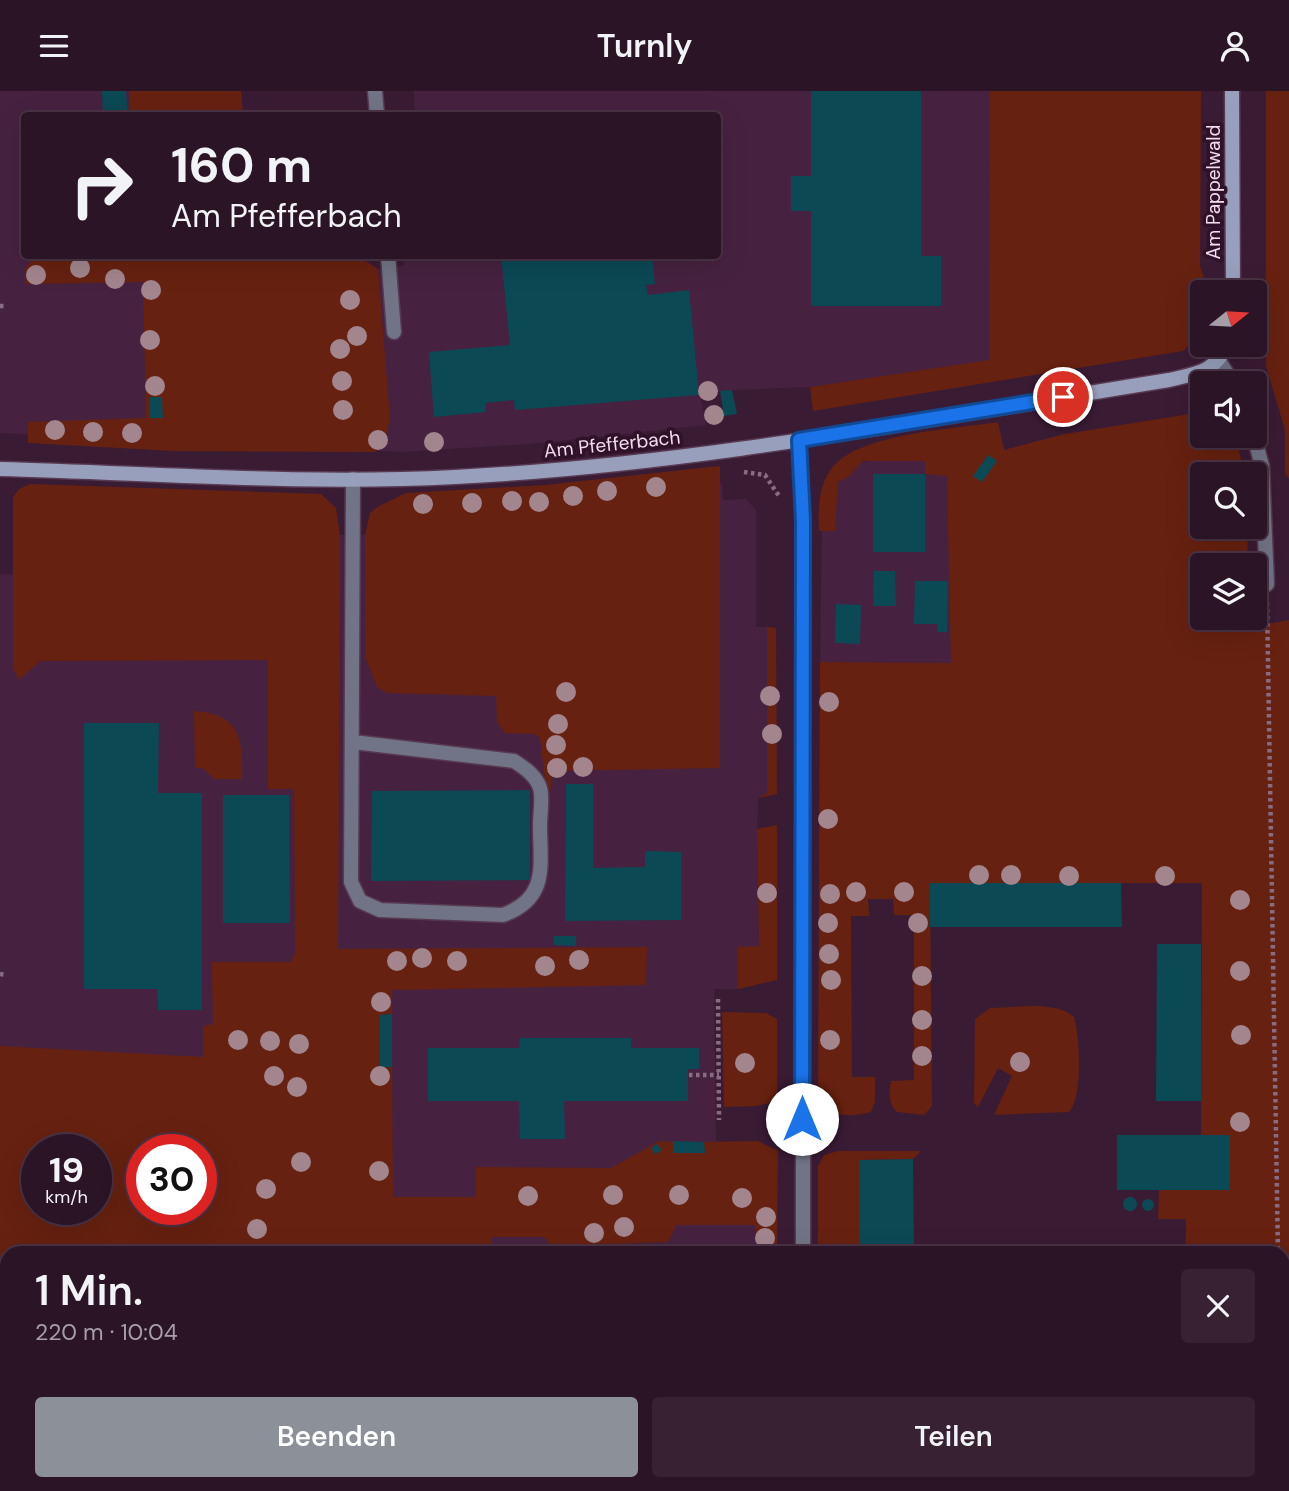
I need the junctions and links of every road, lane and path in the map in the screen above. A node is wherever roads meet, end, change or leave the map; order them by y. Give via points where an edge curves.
1 (375, 91) edge
2 (1232, 91) edge
3 (377, 112) edge
4 (388, 259) edge
5 (1233, 280) edge
6 (0, 306) edge
7 (7, 306) dead end
8 (394, 332) dead end
9 (1221, 357) edge
10 (1219, 361) junction
11 (1225, 371) edge
12 (799, 440) junction
13 (1257, 448) edge
14 (722, 451) junction
15 (0, 468) edge
16 (353, 479) junction
17 (781, 501) dead end
18 (1266, 553) edge
19 (1267, 584) edge
20 (353, 742) junction
21 (718, 999) dead end
22 (689, 1075) dead end
23 (719, 1075) junction
24 (719, 1120) dead end
25 (803, 1246) edge
26 (1278, 1246) edge

1 - 3 street
2 - 5 street, Am Pappelwald
4 - 8 street
6 - 7 path
9 - 10 street
10 - 11 street
10 - 12 street, Am Pfefferbach via 1201,372 1169,380
12 - 14 street, Am Pfefferbach
12 - 25 street via 803,521
13 - 18 street
14 - 16 street, Am Pfefferbach via 557,470
14 - 17 path via 724,474 755,471 765,475
15 - 16 street, Am Pfefferbach
16 - 20 street
19 - 26 path
20 - 20 street via 351,882 360,901 380,910 503,915 530,899 540,881 540,787 528,771 514,761
21 - 23 path
22 - 23 path
23 - 24 path

